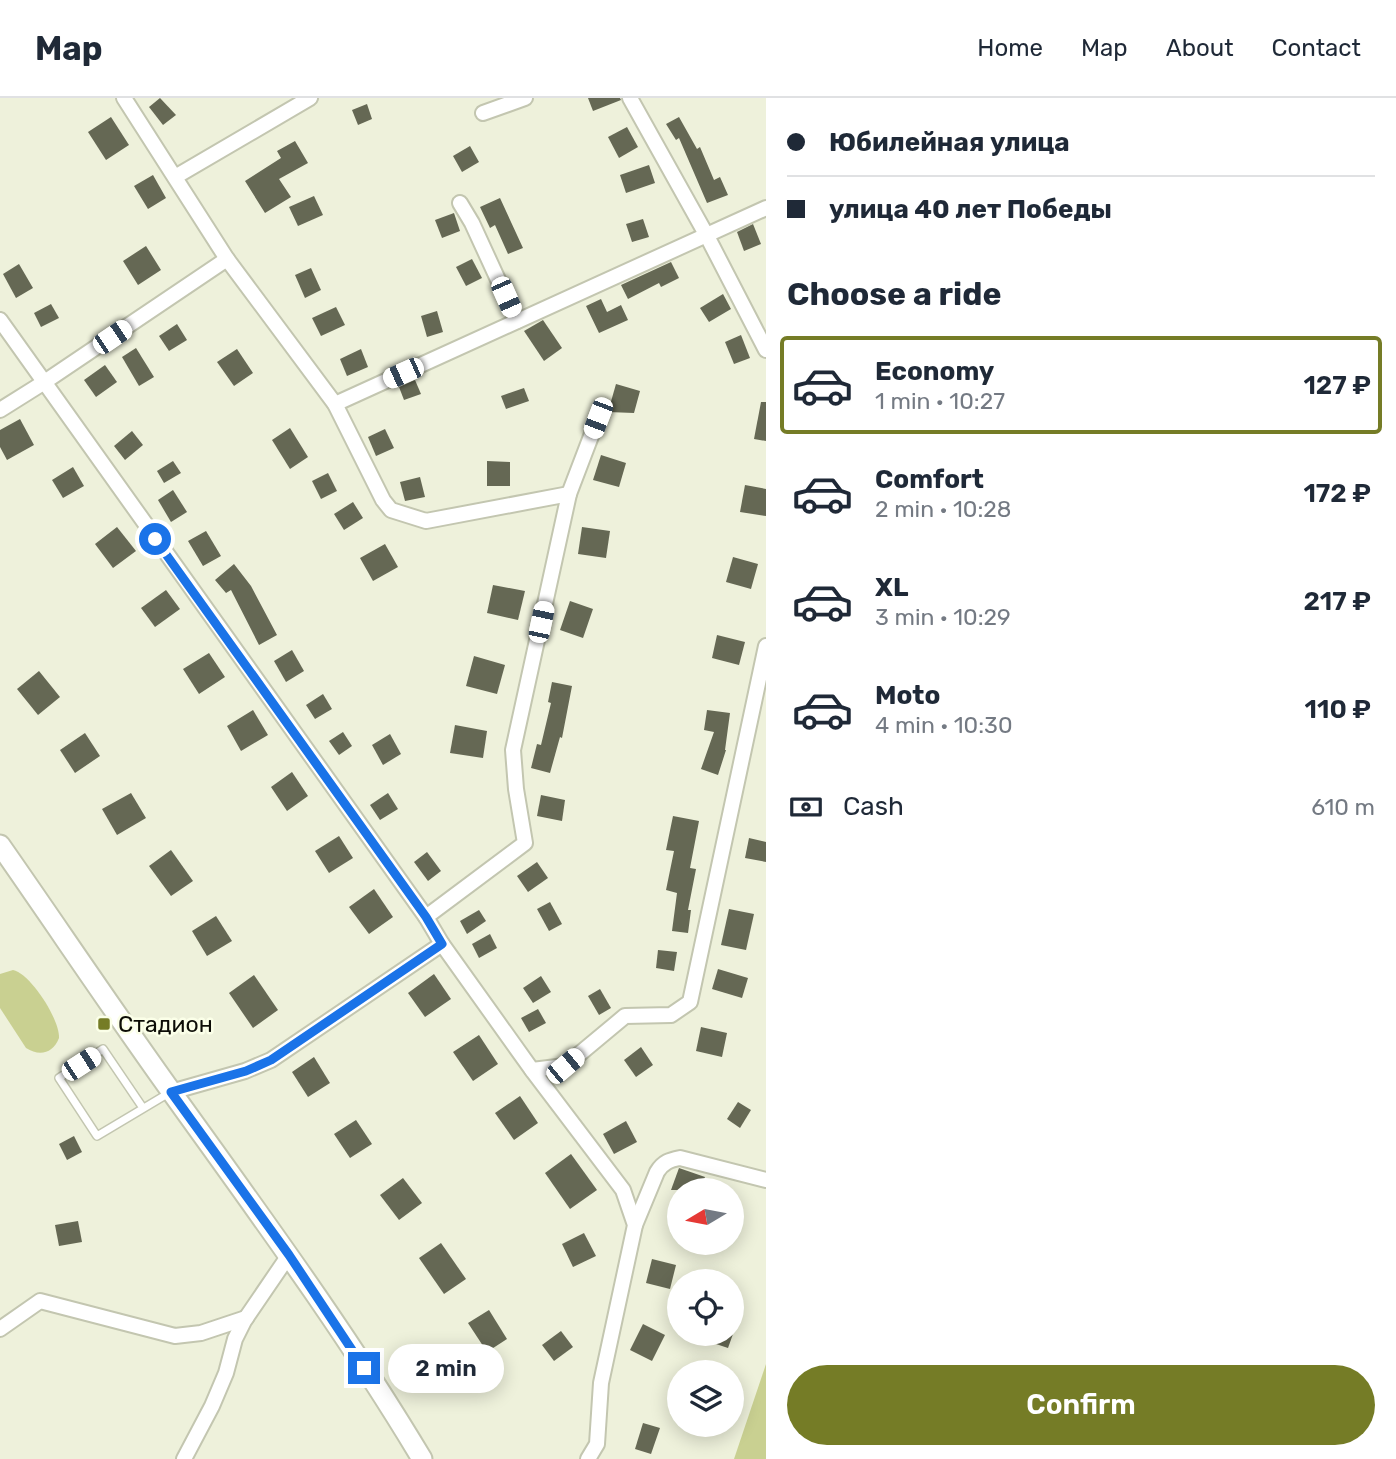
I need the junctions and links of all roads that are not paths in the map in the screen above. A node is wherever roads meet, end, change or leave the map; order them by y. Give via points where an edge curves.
1 (124, 98) edge
2 (310, 98) edge
3 (525, 98) edge
4 (630, 98) edge
5 (483, 113) dead end
6 (175, 177) junction
7 (460, 203) dead end
8 (766, 208) edge
9 (707, 236) junction
10 (227, 259) junction
11 (0, 320) edge
12 (517, 321) junction
13 (766, 350) edge
14 (43, 383) junction
15 (334, 404) junction
16 (0, 410) edge
17 (598, 418) dead end
18 (569, 494) junction
19 (766, 646) edge
20 (0, 845) edge
21 (426, 917) junction
22 (442, 944) junction
23 (532, 1070) junction
24 (171, 1092) junction
25 (143, 1108) junction
26 (766, 1180) edge
27 (635, 1226) junction
28 (289, 1255) junction
29 (246, 1318) junction
30 (0, 1329) edge
31 (184, 1459) edge
32 (422, 1459) edge
33 (588, 1459) edge

1 - 6 street
2 - 6 street
3 - 5 street
4 - 9 street
6 - 10 street
7 - 12 street
8 - 9 street
9 - 12 street
9 - 13 street
10 - 14 street
10 - 15 street
11 - 14 street
12 - 15 street
14 - 16 street
14 - 21 street
15 - 18 street via 383,500 403,516 426,521
17 - 18 street
18 - 21 street via 513,750 525,843
19 - 23 street via 690,1002 671,1015 625,1016 565,1066
20 - 24 street
21 - 22 street
22 - 23 street
22 - 24 street via 271,1060
23 - 27 street via 623,1190
24 - 25 lane
24 - 28 street
25 - 25 lane via 103,1049 59,1078 97,1136
26 - 27 street via 680,1158 670,1160 657,1172
27 - 33 street via 601,1383 597,1444
28 - 29 street
28 - 32 street
29 - 30 street via 175,1336 40,1301
29 - 31 street via 212,1406

